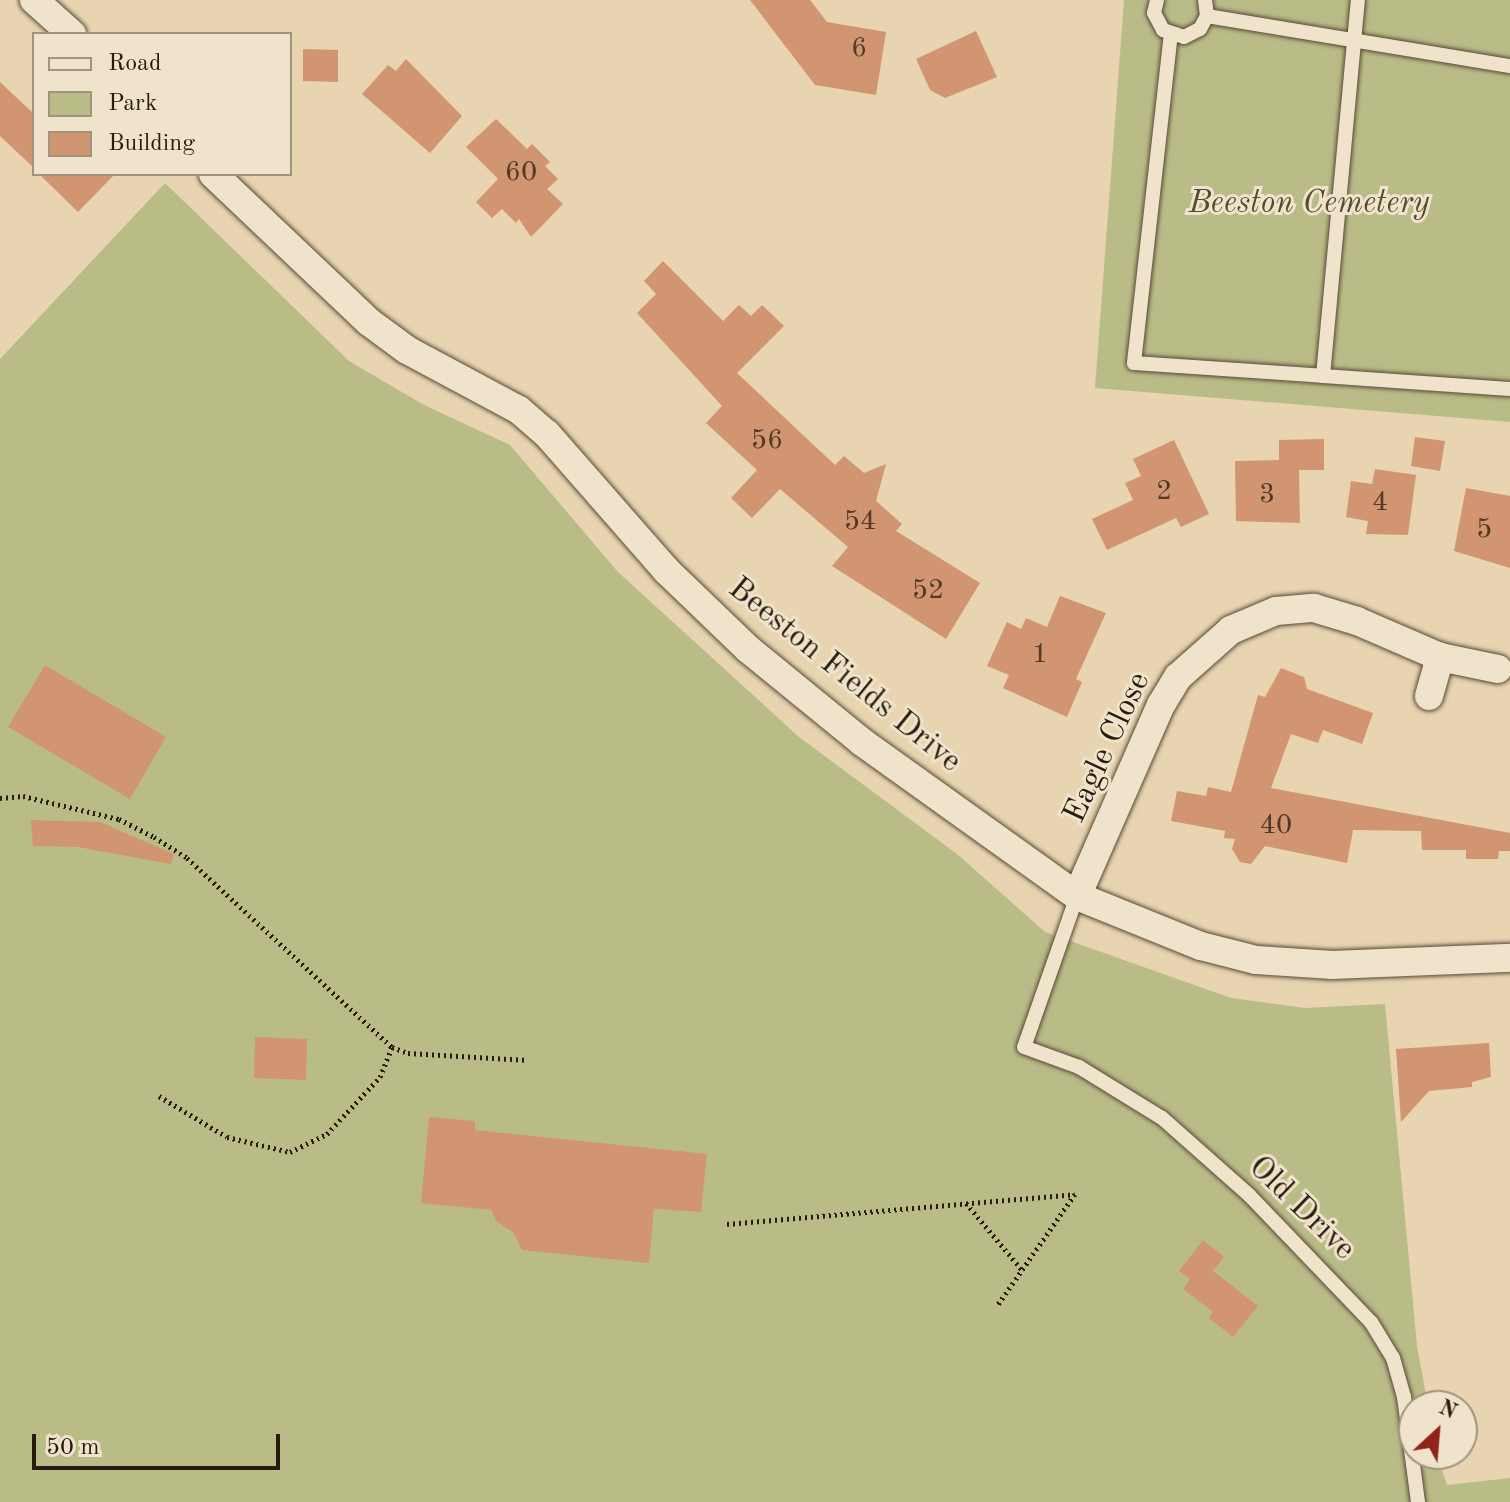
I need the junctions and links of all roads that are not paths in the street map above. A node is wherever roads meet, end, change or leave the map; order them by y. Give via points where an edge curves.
1 (34, 0) edge
2 (1157, 0) edge
3 (1205, 0) edge
4 (1358, 0) edge
5 (1207, 16) junction
6 (70, 32) edge
7 (1171, 33) junction
8 (1354, 40) junction
9 (1510, 66) edge
10 (215, 176) edge
11 (1323, 376) junction
12 (1510, 389) edge
13 (1440, 657) junction
14 (1498, 669) dead end
15 (1429, 696) dead end
16 (1077, 896) junction
17 (1510, 958) edge
18 (1418, 1502) edge

1 - 6 street
2 - 7 lane via 1154,13 1163,30
3 - 5 lane
4 - 8 lane
5 - 7 lane via 1200,29 1184,37
5 - 8 lane
7 - 11 lane via 1134,363
8 - 9 lane
8 - 11 lane
10 - 16 street, Beeston Fields Drive via 369,322 407,350 519,410 547,434 667,571 770,668 862,742
11 - 12 lane
13 - 14 street, Eagle Close
13 - 15 street
13 - 16 street, Eagle Close via 1314,608 1276,611 1231,630 1178,677 1161,705
16 - 17 street, Beeston Fields Drive via 1201,946 1256,960 1333,965
16 - 18 lane, Old Drive via 1024,1047 1079,1067 1162,1118 1249,1195 1361,1310 1393,1358 1404,1397

